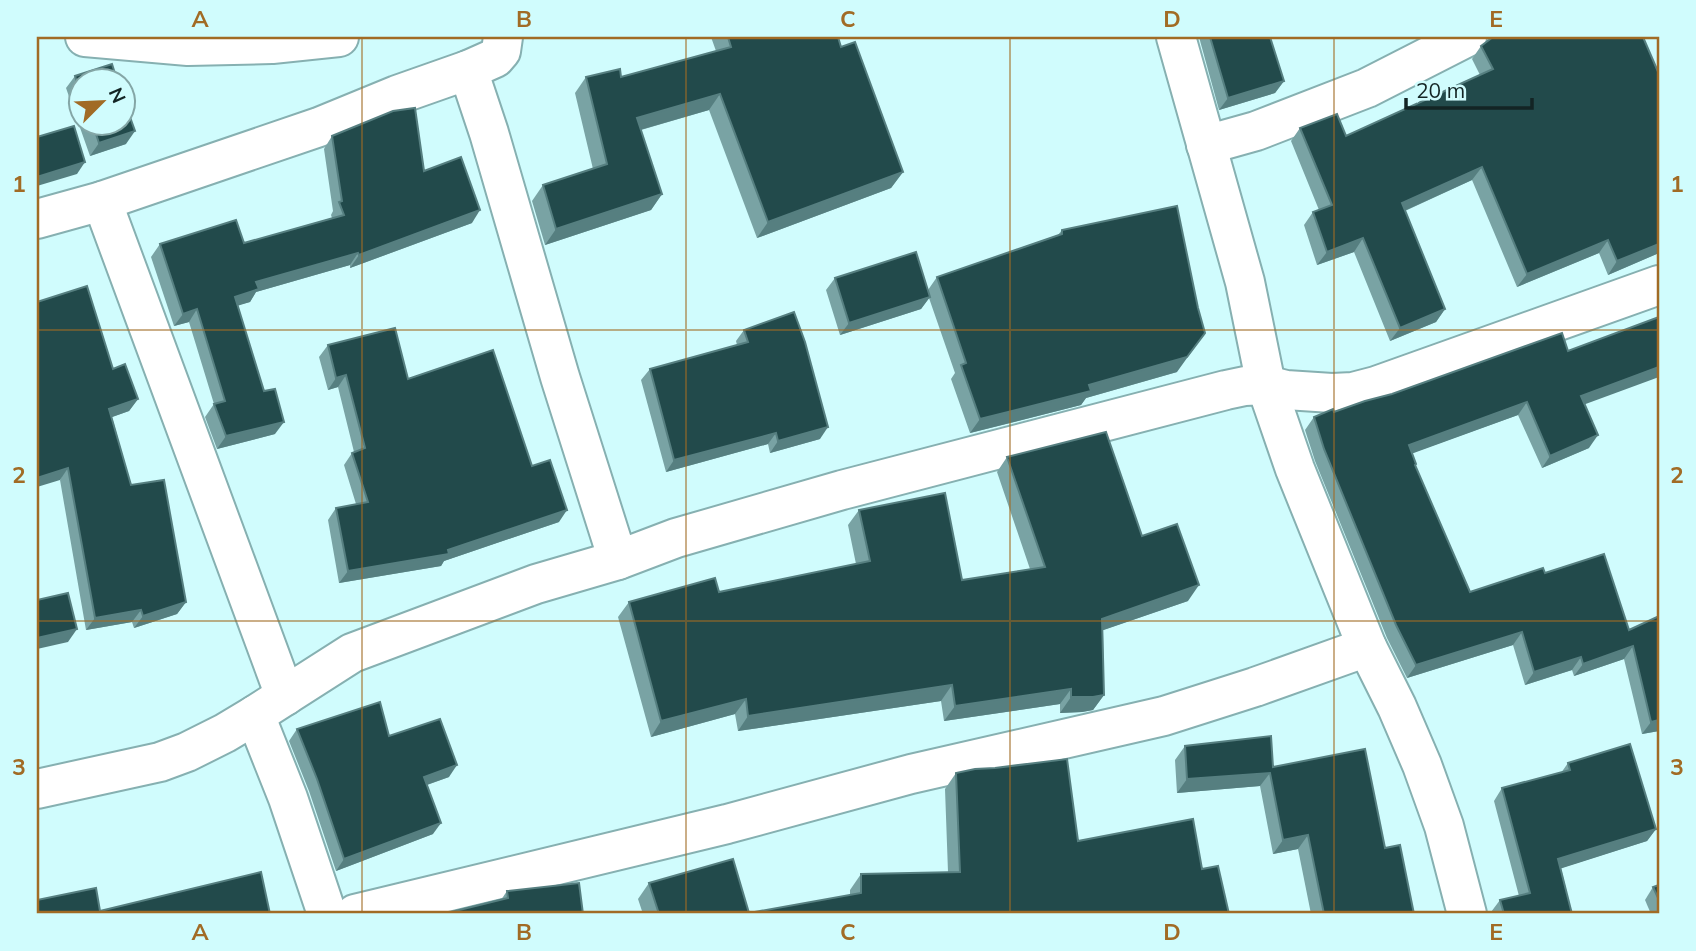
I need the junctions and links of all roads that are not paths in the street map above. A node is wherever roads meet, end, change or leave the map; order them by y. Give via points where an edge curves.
1 (85, 37) edge
2 (339, 37) edge
3 (503, 37) edge
4 (1176, 37) edge
5 (1467, 37) edge
6 (468, 70) junction
7 (1206, 145) junction
8 (102, 201) junction
9 (37, 219) edge
10 (1659, 285) edge
11 (1266, 385) junction
12 (618, 560) junction
13 (1367, 647) junction
14 (270, 705) junction
15 (37, 789) edge
16 (327, 914) edge
17 (355, 914) edge
18 (1467, 914) edge

1 - 2 street via 188,46
3 - 6 street via 495,58
4 - 7 street
5 - 7 street via 1367,89
6 - 8 street
6 - 12 street
7 - 11 street via 1245,282
8 - 9 street
8 - 14 street
10 - 11 street via 1353,392
11 - 12 street via 1226,390 842,490 676,538
11 - 13 street
12 - 14 street via 536,584 352,653
13 - 17 street via 1164,716 911,774 727,824
13 - 18 street via 1422,765
14 - 15 street via 196,748 160,762
14 - 16 street via 288,798

